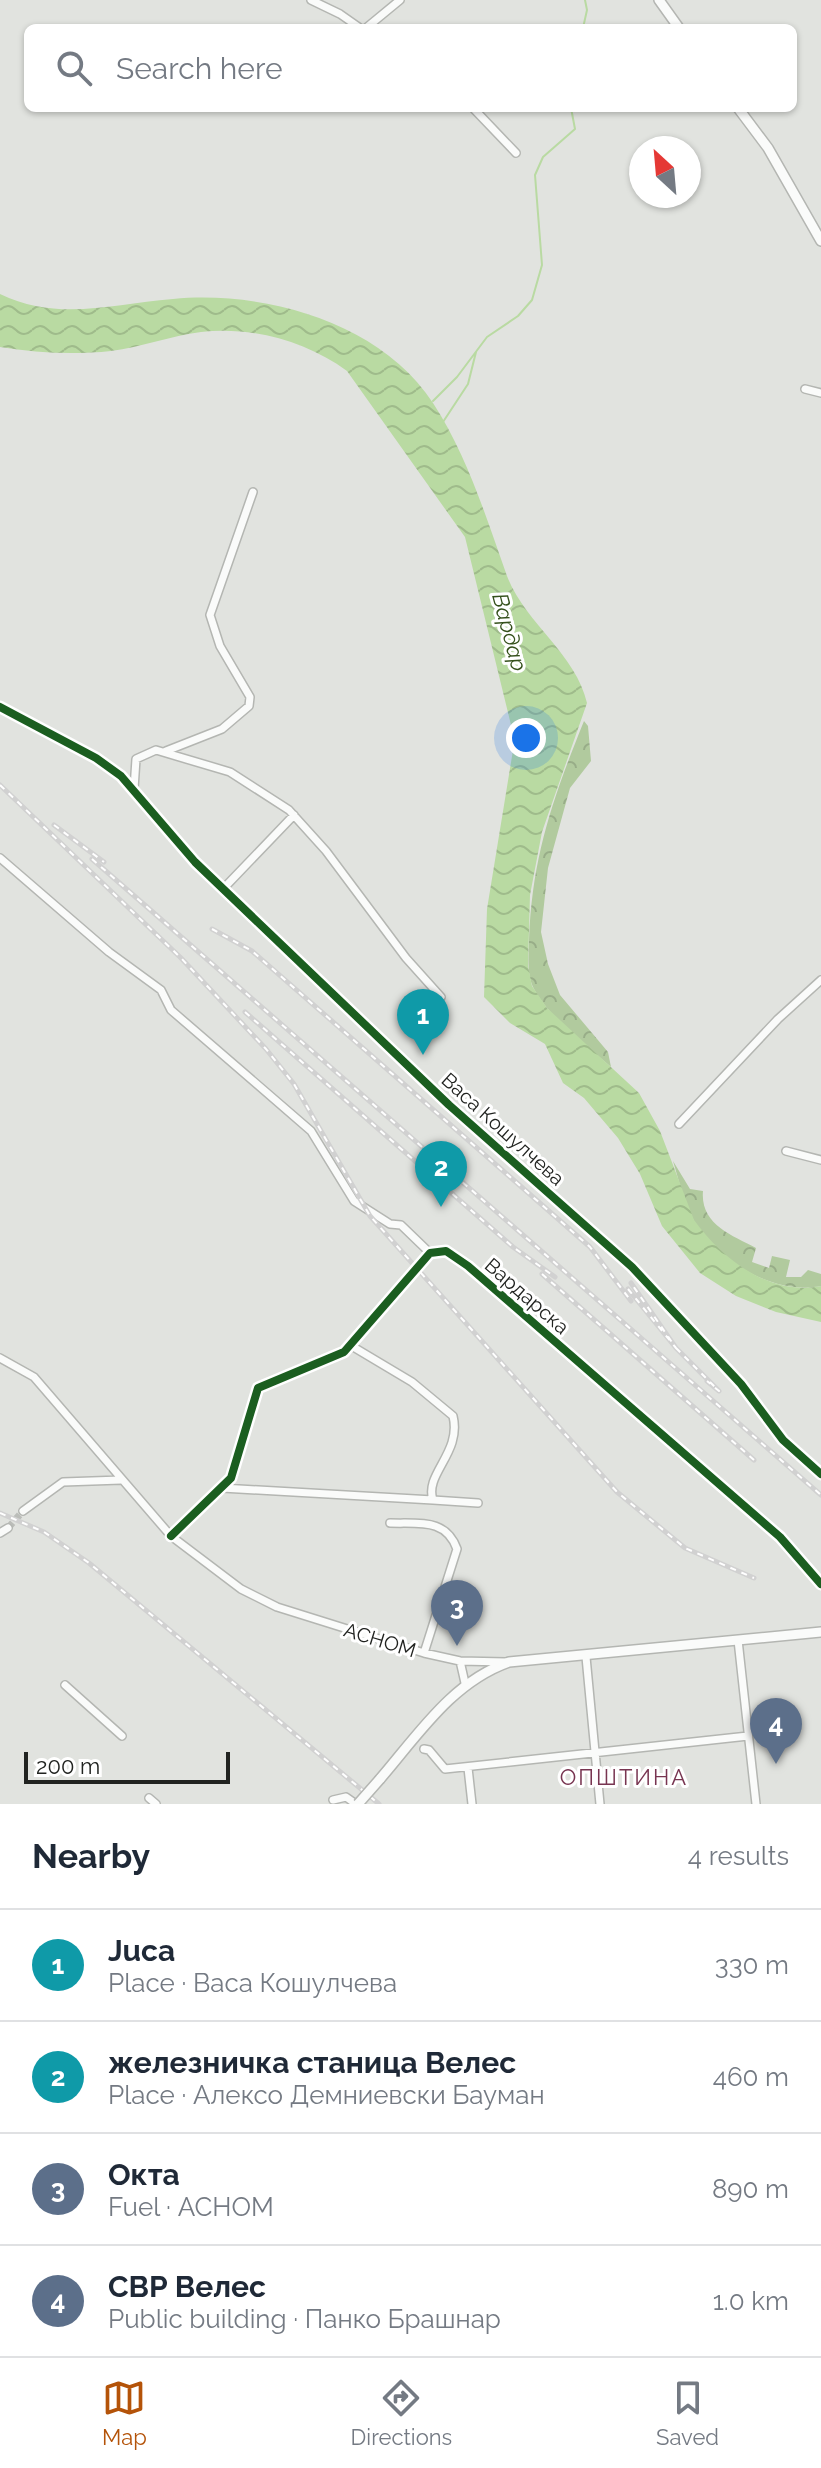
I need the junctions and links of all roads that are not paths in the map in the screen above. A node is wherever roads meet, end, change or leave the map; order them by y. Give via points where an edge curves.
1 (311, 0) edge
2 (400, 0) edge
3 (659, 0) edge
4 (354, 24) edge
5 (371, 24) edge
6 (676, 24) edge
7 (477, 112) edge
8 (741, 112) edge
9 (516, 153) dead end
10 (821, 241) edge
11 (805, 389) dead end
12 (821, 393) edge
13 (253, 492) dead end
14 (0, 707) edge
15 (166, 751) junction
16 (134, 789) junction
17 (294, 815) junction
18 (0, 858) edge
19 (223, 889) junction
20 (821, 980) edge
21 (441, 997) dead end
22 (679, 1124) dead end
23 (786, 1151) dead end
24 (821, 1160) edge
25 (430, 1253) junction
26 (350, 1345) junction
27 (0, 1358) edge
28 (821, 1474) edge
29 (121, 1480) junction
30 (222, 1488) junction
31 (433, 1500) junction
32 (478, 1503) dead end
33 (23, 1511) tunnel mouth
34 (390, 1523) dead end
35 (171, 1536) junction
36 (821, 1584) edge
37 (821, 1632) edge
38 (738, 1640) junction
39 (424, 1653) junction
40 (586, 1657) junction
41 (460, 1661) junction
42 (509, 1662) junction
43 (465, 1683) junction
44 (65, 1685) dead end
45 (122, 1736) dead end
46 (748, 1736) junction
47 (424, 1749) dead end
48 (595, 1754) junction
49 (468, 1768) junction
50 (149, 1798) dead end
51 (333, 1800) dead end
52 (156, 1804) edge
53 (357, 1804) edge
54 (472, 1804) edge
55 (600, 1804) edge
56 (756, 1804) edge

1 - 4 street
2 - 5 street
3 - 6 main road
7 - 9 street
8 - 10 main road
11 - 12 street
13 - 15 street via 210,615 220,646 250,697 249,706 222,729
14 - 16 main road, Васа Кошулчева via 96,758
15 - 16 street via 146,752 136,759
15 - 17 street via 230,772
16 - 19 main road, Васа Кошулчева via 176,843
17 - 19 street
17 - 21 street
18 - 25 street via 161,990 171,1010 311,1131 354,1201 390,1224 401,1225
19 - 28 main road, Васа Кошулчева via 449,1105 632,1267 741,1384 783,1440
20 - 22 street
23 - 24 street
25 - 26 street
25 - 36 street, Вардарска via 446,1251 468,1266 780,1537
26 - 30 street via 336,1358 258,1388 236,1469
26 - 31 street via 412,1382 453,1416 453,1448 430,1488
27 - 29 street, АСНОМ via 34,1377
29 - 33 street via 63,1482
29 - 35 street, АСНОМ
30 - 31 street
30 - 35 street
31 - 32 street
34 - 39 street via 437,1524 452,1534 457,1549
35 - 39 street, АСНОМ via 219,1574 277,1607
37 - 38 main road, АСНОМ
38 - 40 main road, АСНОМ
38 - 46 street
39 - 41 street, АСНОМ
40 - 42 main road, АСНОМ
40 - 48 street
41 - 42 street, АСНОМ
41 - 43 street
42 - 43 main road
43 - 53 main road, bridge
44 - 45 street
46 - 48 street
46 - 56 street
47 - 49 street via 445,1769
48 - 49 street
48 - 55 street
49 - 54 street
50 - 52 street
51 - 53 street via 346,1797

